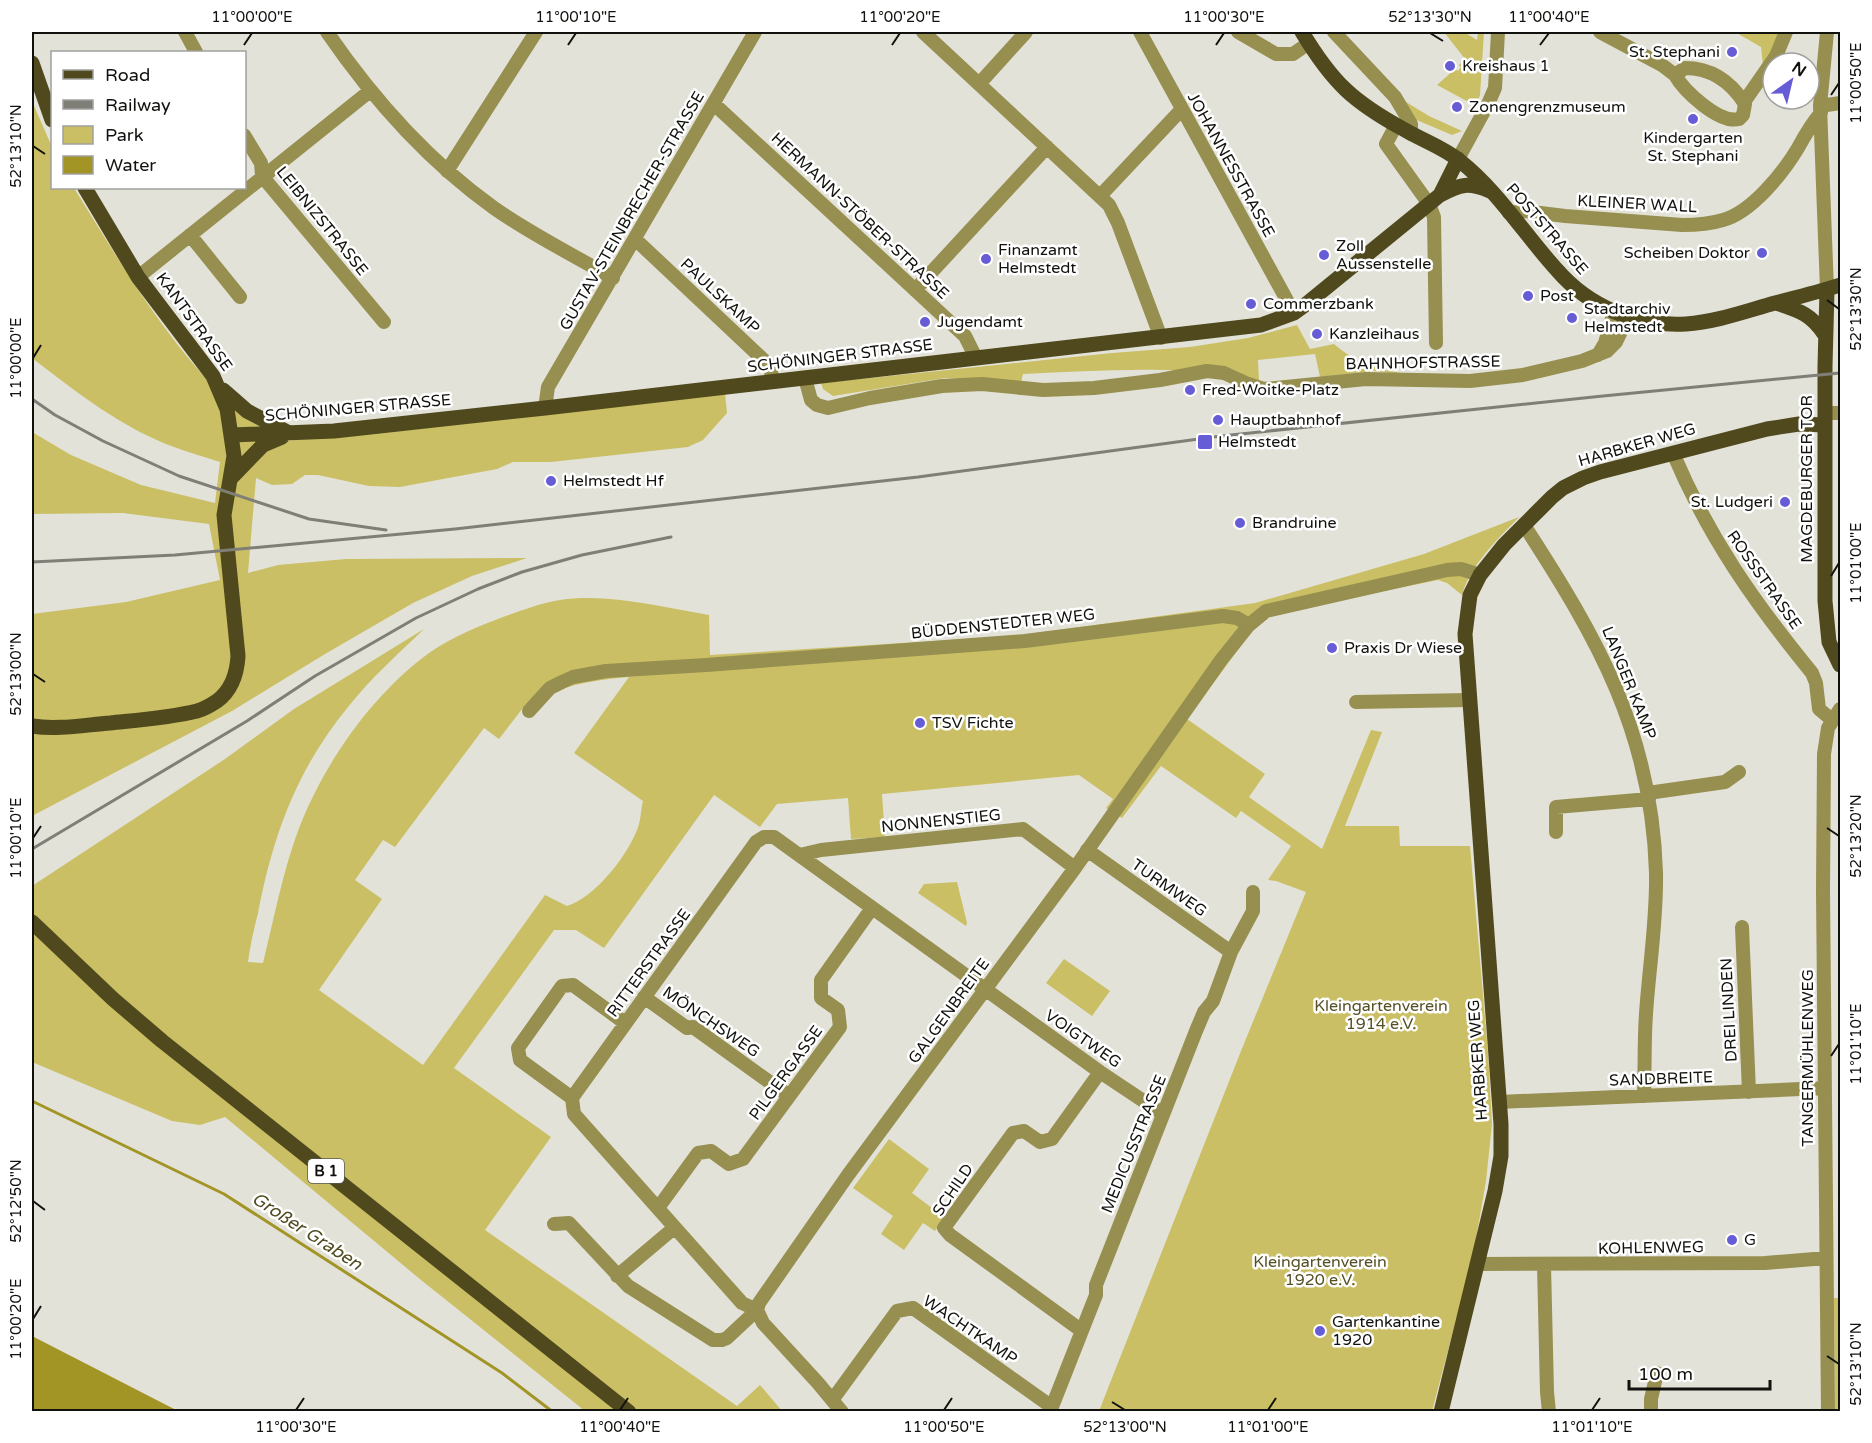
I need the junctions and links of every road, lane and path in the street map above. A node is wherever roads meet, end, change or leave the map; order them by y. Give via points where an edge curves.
1 (184, 32) edge
2 (327, 32) edge
3 (536, 32) edge
4 (755, 32) edge
5 (923, 32) edge
6 (1026, 32) edge
7 (1140, 32) edge
8 (1238, 32) edge
9 (1334, 32) edge
10 (1498, 32) edge
11 (1600, 32) edge
12 (1786, 32) edge
13 (1827, 32) edge
14 (1305, 37) edge
15 (195, 51) edge
16 (32, 63) edge
17 (1675, 75) junction
18 (979, 84) junction
19 (370, 91) junction
20 (1821, 98) edge
21 (1744, 102) junction
22 (1840, 103) edge
23 (714, 104) junction
24 (1182, 109) junction
25 (1821, 109) edge
26 (1819, 111) edge
27 (1820, 111) edge
28 (51, 117) edge
29 (1396, 125) junction
30 (1411, 134) junction
31 (246, 138) edge
32 (1047, 147) junction
33 (1458, 159) junction
34 (447, 171) junction
35 (262, 176) junction
36 (87, 189) edge
37 (1492, 192) junction
38 (1100, 196) junction
39 (1435, 200) junction
40 (1509, 213) junction
41 (190, 235) junction
42 (634, 239) junction
43 (138, 277) junction
44 (613, 278) junction
45 (1834, 287) edge
46 (915, 290) junction
47 (240, 297) dead end
48 (1776, 303) junction
49 (1294, 313) junction
50 (1621, 314) junction
51 (384, 322) dead end
52 (1825, 335) junction
53 (1161, 338) junction
54 (1436, 343) dead end
55 (976, 358) junction
56 (806, 378) junction
57 (773, 382) junction
58 (218, 385) junction
59 (545, 408) junction
60 (1840, 413) edge
61 (1825, 419) junction
62 (290, 434) junction
63 (232, 435) junction
64 (1673, 453) junction
65 (232, 477) junction
66 (1524, 525) junction
67 (1480, 574) junction
68 (1249, 626) junction
69 (1840, 665) edge
70 (1469, 700) junction
71 (1356, 702) dead end
72 (529, 711) dead end
73 (1836, 714) edge
74 (32, 726) edge
75 (1739, 772) dead end
76 (1648, 796) junction
77 (1556, 832) dead end
78 (1087, 850) junction
79 (800, 855) junction
80 (1075, 868) junction
81 (1253, 892) dead end
82 (872, 908) junction
83 (32, 922) edge
84 (1742, 927) dead end
85 (1232, 952) junction
86 (985, 989) junction
87 (644, 997) junction
88 (625, 1023) junction
89 (1100, 1072) junction
90 (1824, 1088) junction
91 (1749, 1092) junction
92 (789, 1096) junction
93 (1644, 1096) junction
94 (572, 1098) junction
95 (1499, 1102) junction
96 (1163, 1114) junction
97 (658, 1208) junction
98 (554, 1224) dead end
99 (674, 1228) junction
100 (1826, 1258) junction
101 (1477, 1264) junction
102 (1544, 1265) junction
103 (617, 1276) junction
104 (757, 1310) junction
105 (1082, 1331) junction
106 (1658, 1372) dead end
107 (833, 1400) junction
108 (1051, 1409) edge
109 (629, 1412) edge
110 (842, 1412) edge
111 (1441, 1412) edge
112 (1549, 1412) edge
113 (1651, 1412) edge
114 (1828, 1412) edge

1 - 15 street
2 - 19 street
3 - 34 street
4 - 23 street, GUSTAV-STEINBRECHER-STRASSE
5 - 18 street
6 - 18 street
7 - 24 street, JOHANNESSTRASSE
8 - 14 street via 1276,54 1293,54
9 - 30 street via 1395,97 1411,124
10 - 33 street via 1495,88
11 - 17 street
12 - 21 street via 1776,56
13 - 20 street
14 - 29 main road, POSTSTRASSE via 1344,90
16 - 28 main road
17 - 21 street via 1685,68 1713,74 1736,90
17 - 21 street via 1689,94 1728,120 1743,115
18 - 32 street
19 - 34 street
19 - 35 street
22 - 25 street
23 - 42 street, GUSTAV-STEINBRECHER-STRASSE
23 - 46 street, HERMANN-STÖBER-STRASSE
24 - 38 street
24 - 49 street, JOHANNESSTRASSE
26 - 40 street, KLEINER WALL via 1772,183 1744,210 1725,220 1682,225 1524,211
27 - 45 street
29 - 30 main road, POSTSTRASSE
29 - 39 street via 1386,144 1418,189
30 - 33 main road, POSTSTRASSE
31 - 35 street, LEIBNIZSTRASSE via 261,163
32 - 38 street
32 - 46 street
33 - 37 main road, POSTSTRASSE
33 - 39 main road, SCHÖNINGER STRASSE
34 - 44 street via 496,209
35 - 41 street
35 - 51 street, LEIBNIZSTRASSE
36 - 43 main road, KANTSTRASSE
37 - 39 main road via 1463,184
37 - 40 main road, POSTSTRASSE
38 - 53 street via 1118,223
39 - 49 main road, SCHÖNINGER STRASSE
39 - 54 street
40 - 50 main road, POSTSTRASSE via 1569,283 1589,299
41 - 43 street
41 - 47 street
42 - 44 street, GUSTAV-STEINBRECHER-STRASSE
42 - 57 street, PAULSKAMP via 770,366
43 - 58 main road, KANTSTRASSE
44 - 59 street, GUSTAV-STEINBRECHER-STRASSE via 548,387
45 - 48 main road, POSTSTRASSE
45 - 52 main road, MAGDEBURGER TOR
46 - 55 street, HERMANN-STÖBER-STRASSE via 965,336
48 - 50 main road, POSTSTRASSE via 1688,324 1659,324
48 - 52 main road via 1804,313 1816,321
49 - 53 main road, SCHÖNINGER STRASSE via 1261,326
50 - 56 street, BAHNHOFSTRASSE via 1598,355 1483,381 1383,378 1264,389 1208,371 1161,380 1042,390 982,384 942,386 828,408 811,400
52 - 61 main road, MAGDEBURGER TOR
53 - 55 main road, SCHÖNINGER STRASSE
55 - 56 main road, SCHÖNINGER STRASSE
56 - 57 main road, SCHÖNINGER STRASSE
57 - 59 main road, SCHÖNINGER STRASSE
58 - 62 main road via 246,411
58 - 63 main road, KANTSTRASSE
59 - 62 main road, SCHÖNINGER STRASSE
60 - 61 street
61 - 64 main road, HARBKER WEG
61 - 69 main road, MAGDEBURGER TOR via 1826,625
62 - 63 main road, SCHÖNINGER STRASSE
62 - 65 main road via 263,446
63 - 65 main road, KANTSTRASSE
64 - 66 main road, HARBKER WEG via 1583,478 1551,497
64 - 73 street, ROSSSTRASSE via 1730,563 1812,673 1819,709
65 - 74 main road, KANTSTRASSE via 224,515 238,656 232,682 218,700 199,711 166,717 70,727
66 - 67 main road, HARBKER WEG
66 - 76 street, LANGER KAMP via 1600,649 1641,758
67 - 68 street via 1461,568 1447,570 1266,611
67 - 70 main road, HARBKER WEG via 1470,595 1465,634
68 - 72 street, BÜDDENSTEDTER WEG via 1237,618 1223,616 1024,641 606,670 573,677 550,688
68 - 78 street, GALGENBREITE
70 - 71 street
70 - 95 main road, HARBKER WEG
73 - 90 street, TANGERMÜHLENWEG via 1825,736 1824,754
75 - 76 street via 1725,782
76 - 77 street via 1556,807
76 - 93 street, LANGER KAMP via 1656,874
78 - 80 street, GALGENBREITE
78 - 85 street, TURMWEG
79 - 80 street, NONNENSTIEG via 1023,829
79 - 82 street, RITTERSTRASSE
79 - 87 street, RITTERSTRASSE via 774,837 756,842
80 - 86 street, GALGENBREITE
81 - 85 street, MEDICUSSTRASSE via 1253,911
82 - 86 street, RITTERSTRASSE
82 - 92 street, PILGERGASSE via 821,980 821,998 838,1010 840,1027
83 - 109 main road, B 1 via 162,1041
84 - 91 street, DREI LINDEN
85 - 96 street, MEDICUSSTRASSE
86 - 89 street, VOIGTWEG
86 - 104 street, GALGENBREITE via 846,1178
87 - 88 street, RITTERSTRASSE
87 - 92 street, MÖNCHSWEG
88 - 94 street, RITTERSTRASSE
88 - 94 street via 573,985 562,986 518,1048 520,1060
89 - 96 street, VOIGTWEG
89 - 105 street, SCHILD via 1052,1139 1040,1142 1024,1131 1012,1133 944,1228
90 - 91 street, SANDBREITE
90 - 100 street, TANGERMÜHLENWEG
91 - 93 street, SANDBREITE
92 - 97 street, PILGERGASSE via 743,1159 729,1164 711,1151 698,1153
93 - 95 street, SANDBREITE
94 - 97 street via 574,1114
95 - 101 main road, HARBKER WEG via 1500,1164
96 - 105 street, MEDICUSSTRASSE
97 - 99 street
98 - 103 street via 569,1223
99 - 103 street
99 - 104 street via 742,1303
100 - 102 street, KOHLENWEG via 1764,1263
100 - 114 street, TANGERMÜHLENWEG
101 - 102 street, KOHLENWEG
101 - 111 main road, HARBKER WEG
102 - 112 street
103 - 104 street, GALGENBREITE via 718,1341 728,1338
104 - 107 street via 763,1323
105 - 108 street, MEDICUSSTRASSE
106 - 113 street
107 - 108 street, WACHTKAMP via 897,1311 914,1308
107 - 110 street

